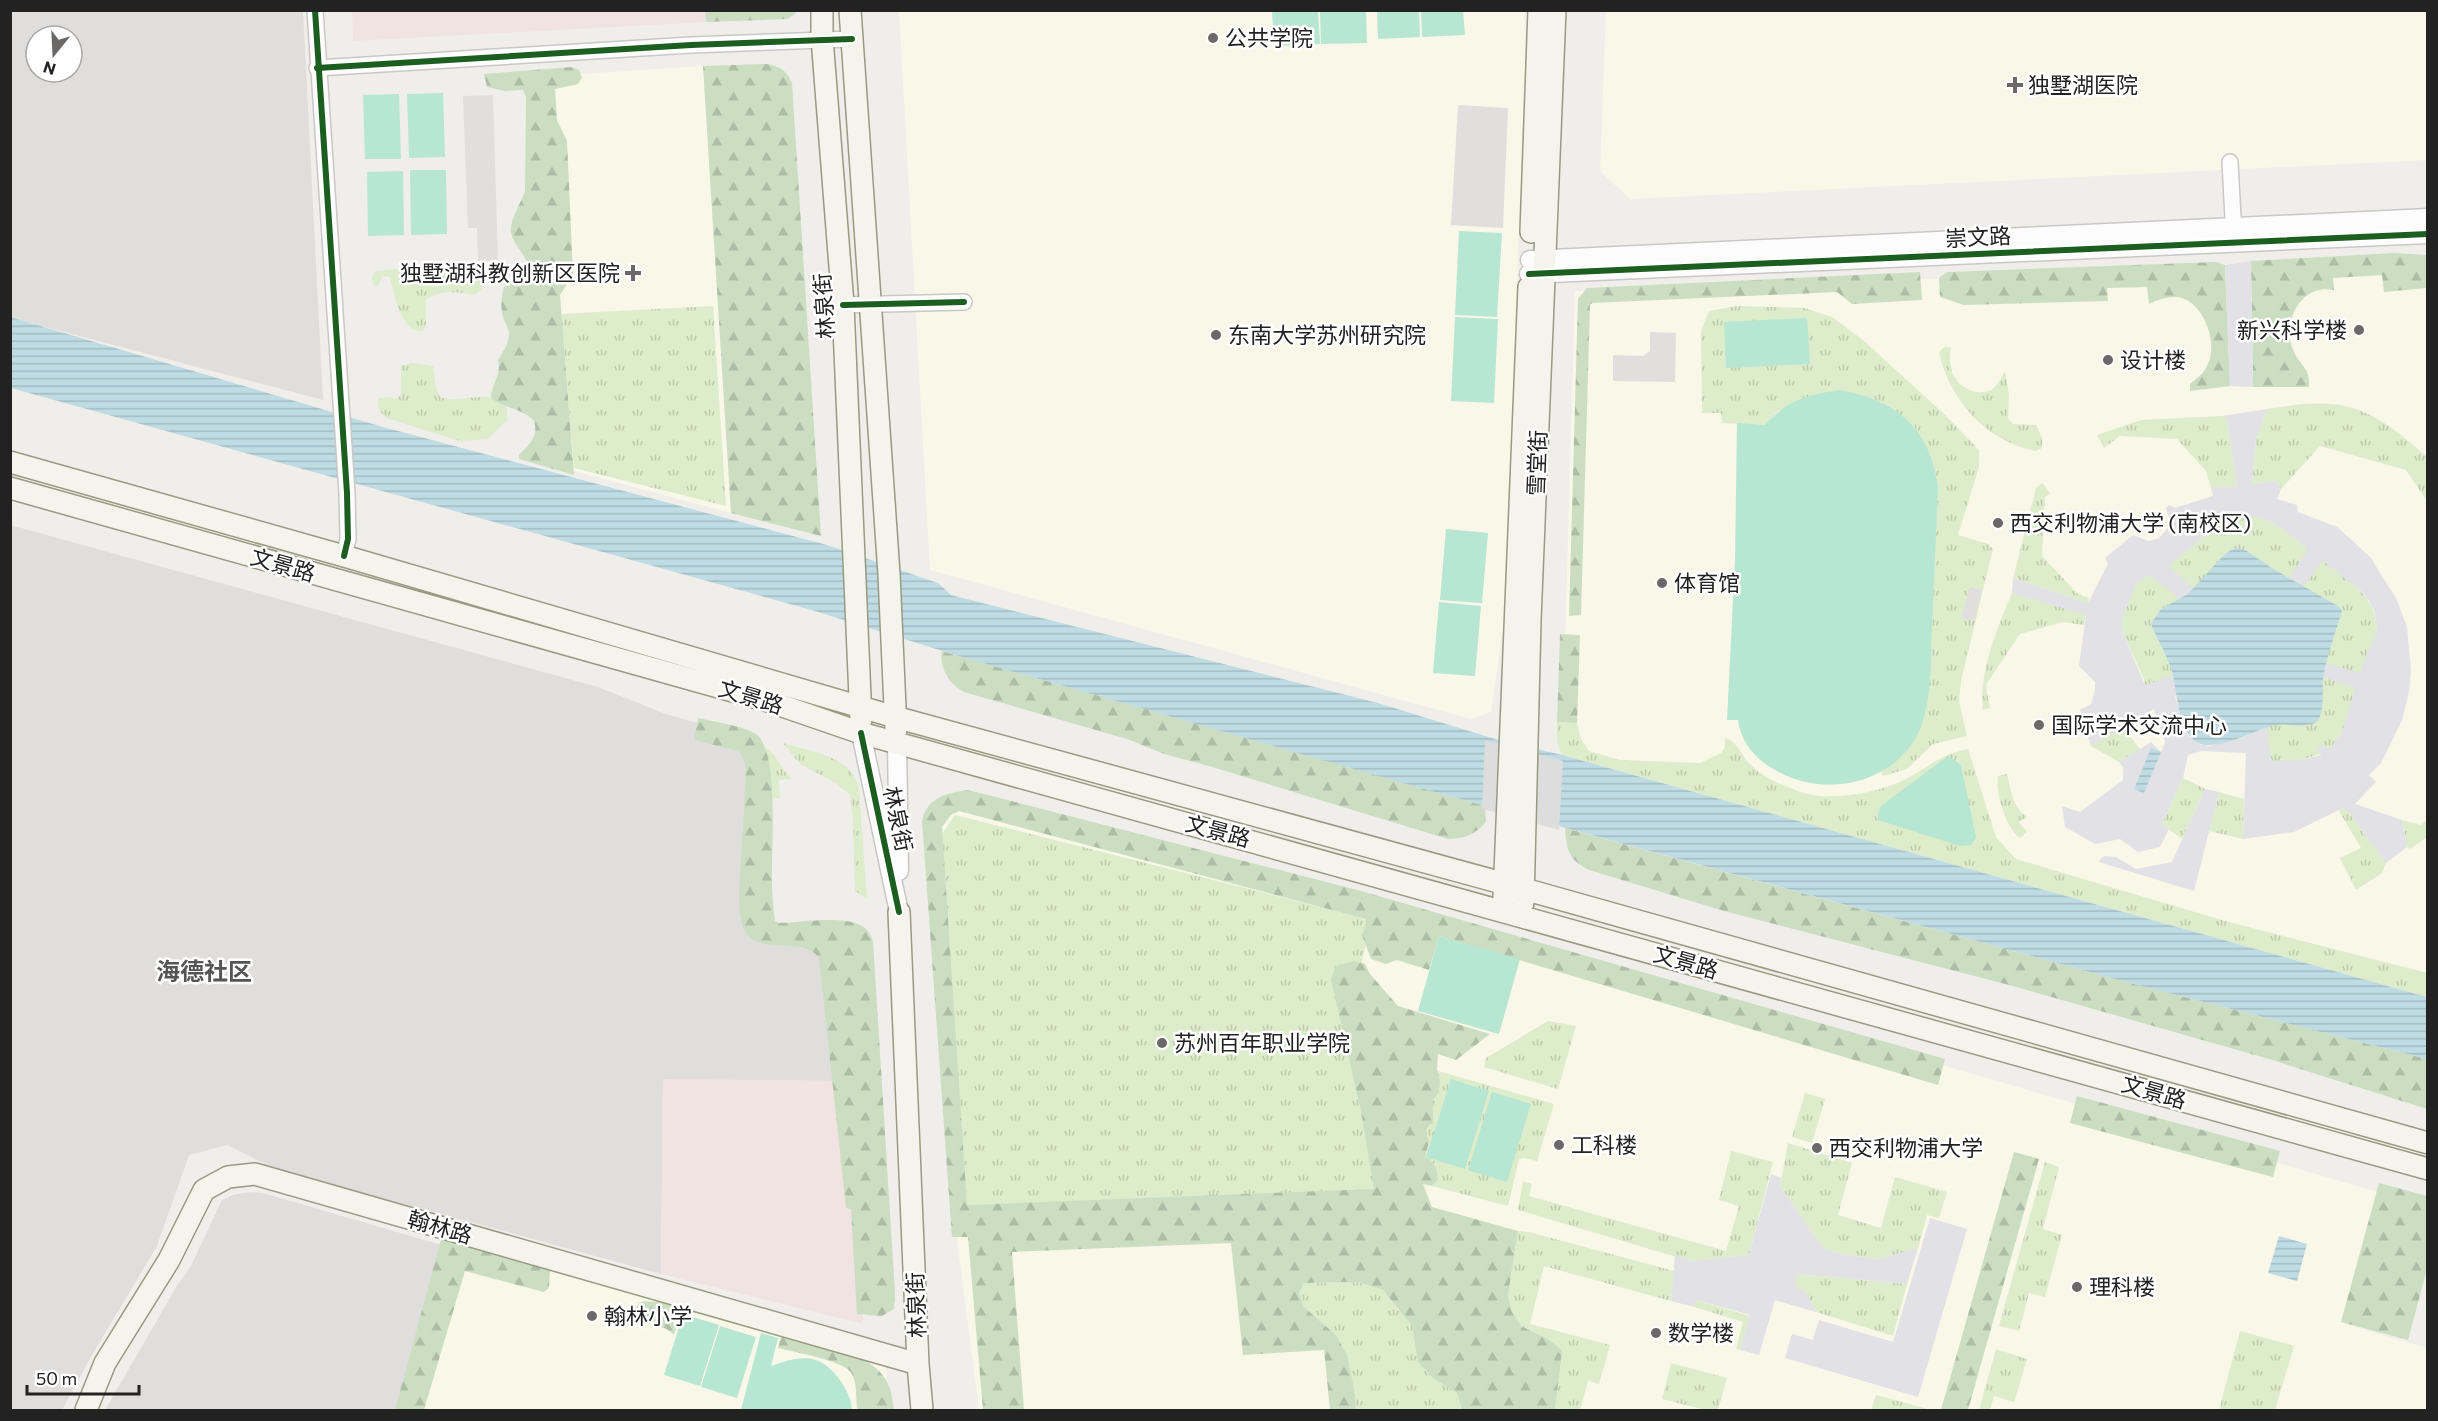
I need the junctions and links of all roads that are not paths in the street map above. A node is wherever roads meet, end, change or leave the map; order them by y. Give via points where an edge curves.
1 (315, 10) edge
2 (822, 10) edge
3 (850, 10) edge
4 (1539, 10) edge
5 (1555, 10) edge
6 (822, 38) junction
7 (852, 39) junction
8 (317, 68) junction
9 (2230, 167) dead end
10 (2427, 218) edge
11 (2427, 234) edge
12 (2234, 236) junction
13 (1537, 267) junction
14 (964, 302) dead end
15 (871, 303) junction
16 (843, 305) junction
17 (10, 462) edge
18 (10, 488) edge
19 (344, 556) junction
20 (860, 707) junction
21 (895, 717) junction
22 (861, 733) junction
23 (897, 743) junction
24 (1514, 887) junction
25 (899, 912) junction
26 (1513, 913) junction
27 (2427, 1143) edge
28 (2427, 1169) edge
29 (918, 1364) junction
30 (86, 1410) edge
31 (922, 1410) edge

1 - 8 street
2 - 6 main road, 林泉街
3 - 7 main road, 林泉街
4 - 13 main road, 雪堂街
5 - 13 main road, 雪堂街
6 - 7 street
6 - 8 street
6 - 16 main road, 林泉街
7 - 15 main road, 林泉街
8 - 19 street via 347,493 348,539
9 - 12 street
10 - 12 street, 崇文路
11 - 12 street, 崇文路
12 - 13 street, 崇文路
13 - 24 main road, 雪堂街
14 - 15 street
15 - 16 street
15 - 21 main road, 林泉街
16 - 20 main road, 林泉街
17 - 19 main road, 文景路
18 - 22 main road, 文景路 via 756,698
19 - 20 main road, 文景路
20 - 21 main road, 文景路
20 - 22 main road, 林泉街
21 - 23 main road, 林泉街
21 - 24 main road, 文景路
22 - 23 main road, 文景路
22 - 25 street, 林泉街
23 - 25 street, 林泉街
23 - 26 main road, 文景路
24 - 26 main road, 雪堂街
24 - 27 main road, 文景路
25 - 29 main road, 林泉街
26 - 28 main road, 文景路
29 - 30 main road, 翰林路 via 255,1174 228,1177 204,1190 169,1260 105,1363
29 - 31 main road, 林泉街

